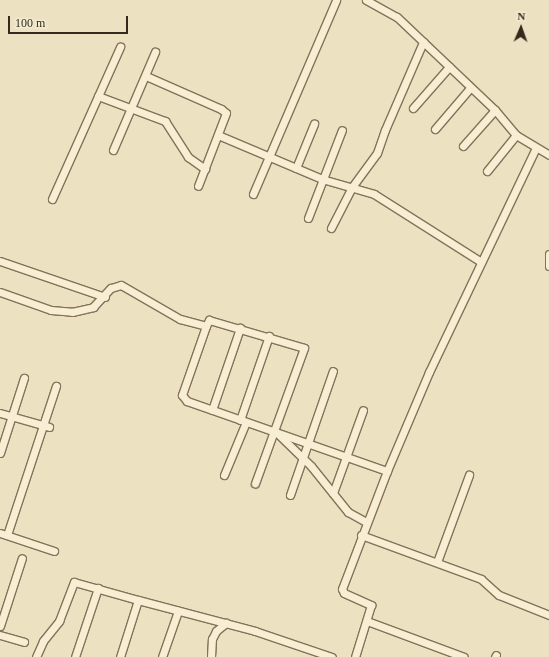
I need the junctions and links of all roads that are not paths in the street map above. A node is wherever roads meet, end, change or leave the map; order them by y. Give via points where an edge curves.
1 (336, 0) edge
2 (366, 0) edge
3 (423, 42) junction
4 (120, 47) dead end
5 (155, 52) dead end
6 (449, 67) junction
7 (146, 76) junction
8 (470, 88) junction
9 (98, 96) junction
10 (133, 107) junction
11 (413, 108) dead end
12 (495, 110) junction
13 (314, 124) dead end
14 (435, 129) dead end
15 (342, 130) dead end
16 (516, 134) junction
17 (218, 135) junction
18 (464, 146) dead end
19 (536, 148) junction
20 (114, 150) dead end
21 (549, 155) edge
22 (268, 157) junction
23 (296, 168) junction
24 (205, 169) junction
25 (487, 171) dead end
26 (322, 179) junction
27 (198, 186) dead end
28 (352, 187) junction
29 (253, 194) dead end
30 (52, 199) dead end
31 (308, 218) dead end
32 (331, 228) dead end
33 (549, 254) edge
34 (0, 262) edge
35 (481, 262) junction
36 (549, 266) edge
37 (0, 292) edge
38 (106, 297) junction
39 (206, 326) junction
40 (240, 328) junction
41 (269, 336) junction
42 (333, 371) dead end
43 (24, 378) dead end
44 (56, 386) dead end
45 (212, 410) junction
46 (363, 410) dead end
47 (0, 414) edge
48 (11, 417) junction
49 (243, 421) junction
50 (45, 426) junction
51 (275, 432) junction
52 (308, 443) junction
53 (0, 453) edge
54 (346, 457) junction
55 (303, 458) junction
56 (387, 471) junction
57 (224, 475) dead end
58 (470, 475) dead end
59 (255, 483) dead end
60 (333, 493) junction
61 (290, 496) dead end
62 (366, 522) junction
63 (3, 534) edge
64 (361, 535) junction
65 (54, 551) dead end
66 (22, 558) dead end
67 (437, 562) junction
68 (98, 588) junction
69 (138, 600) junction
70 (178, 611) junction
71 (549, 616) edge
72 (367, 621) junction
73 (226, 623) junction
74 (0, 626) edge
75 (0, 635) edge
76 (24, 642) dead end
77 (36, 657) edge
78 (75, 657) edge
79 (120, 657) edge
80 (162, 657) edge
81 (211, 657) edge
82 (332, 657) edge
83 (355, 657) edge
84 (464, 657) edge

1 - 22 street
2 - 3 street via 397,17
3 - 6 street
3 - 28 street via 377,153
4 - 9 street
5 - 7 street
6 - 8 street
6 - 11 street
7 - 10 street
7 - 17 street via 222,109 226,117
8 - 12 street
8 - 14 street
9 - 10 street
9 - 30 street
10 - 20 street
10 - 24 street via 165,120 188,157
12 - 16 street
12 - 18 street
13 - 23 street
15 - 26 street
16 - 19 street
16 - 25 street
17 - 22 street
17 - 24 street
19 - 21 street
19 - 35 street
22 - 23 street
22 - 29 street
23 - 26 street
24 - 27 street
26 - 28 street
26 - 31 street
28 - 32 street
28 - 35 street via 374,194
33 - 36 street
34 - 38 street
35 - 56 street via 429,372
37 - 38 street via 51,310 72,312 93,307
38 - 39 street via 112,288 121,285 180,319
39 - 40 street via 209,320
39 - 45 street via 182,394 187,402
40 - 41 street
40 - 45 street
41 - 49 street
41 - 51 street via 304,348
42 - 52 street
43 - 48 street
44 - 50 street
45 - 49 street
46 - 54 street
47 - 48 street
48 - 50 street
48 - 53 street
49 - 51 street
49 - 57 street
50 - 63 street
51 - 52 street
51 - 55 street
51 - 59 street
52 - 54 street
52 - 55 street
54 - 56 street
54 - 60 street
55 - 60 street
55 - 61 street
56 - 62 street
58 - 67 street
60 - 62 street via 348,512
62 - 64 street
63 - 65 street
64 - 67 street
64 - 72 street via 342,591 371,605
66 - 74 street
67 - 71 street via 481,579 499,595
68 - 69 street
68 - 77 street via 74,582 59,622 43,641
68 - 78 street
69 - 70 street
69 - 79 street
70 - 73 street
70 - 80 street
72 - 83 street
72 - 84 street
73 - 81 street via 216,631 212,639
73 - 82 street
75 - 76 street

